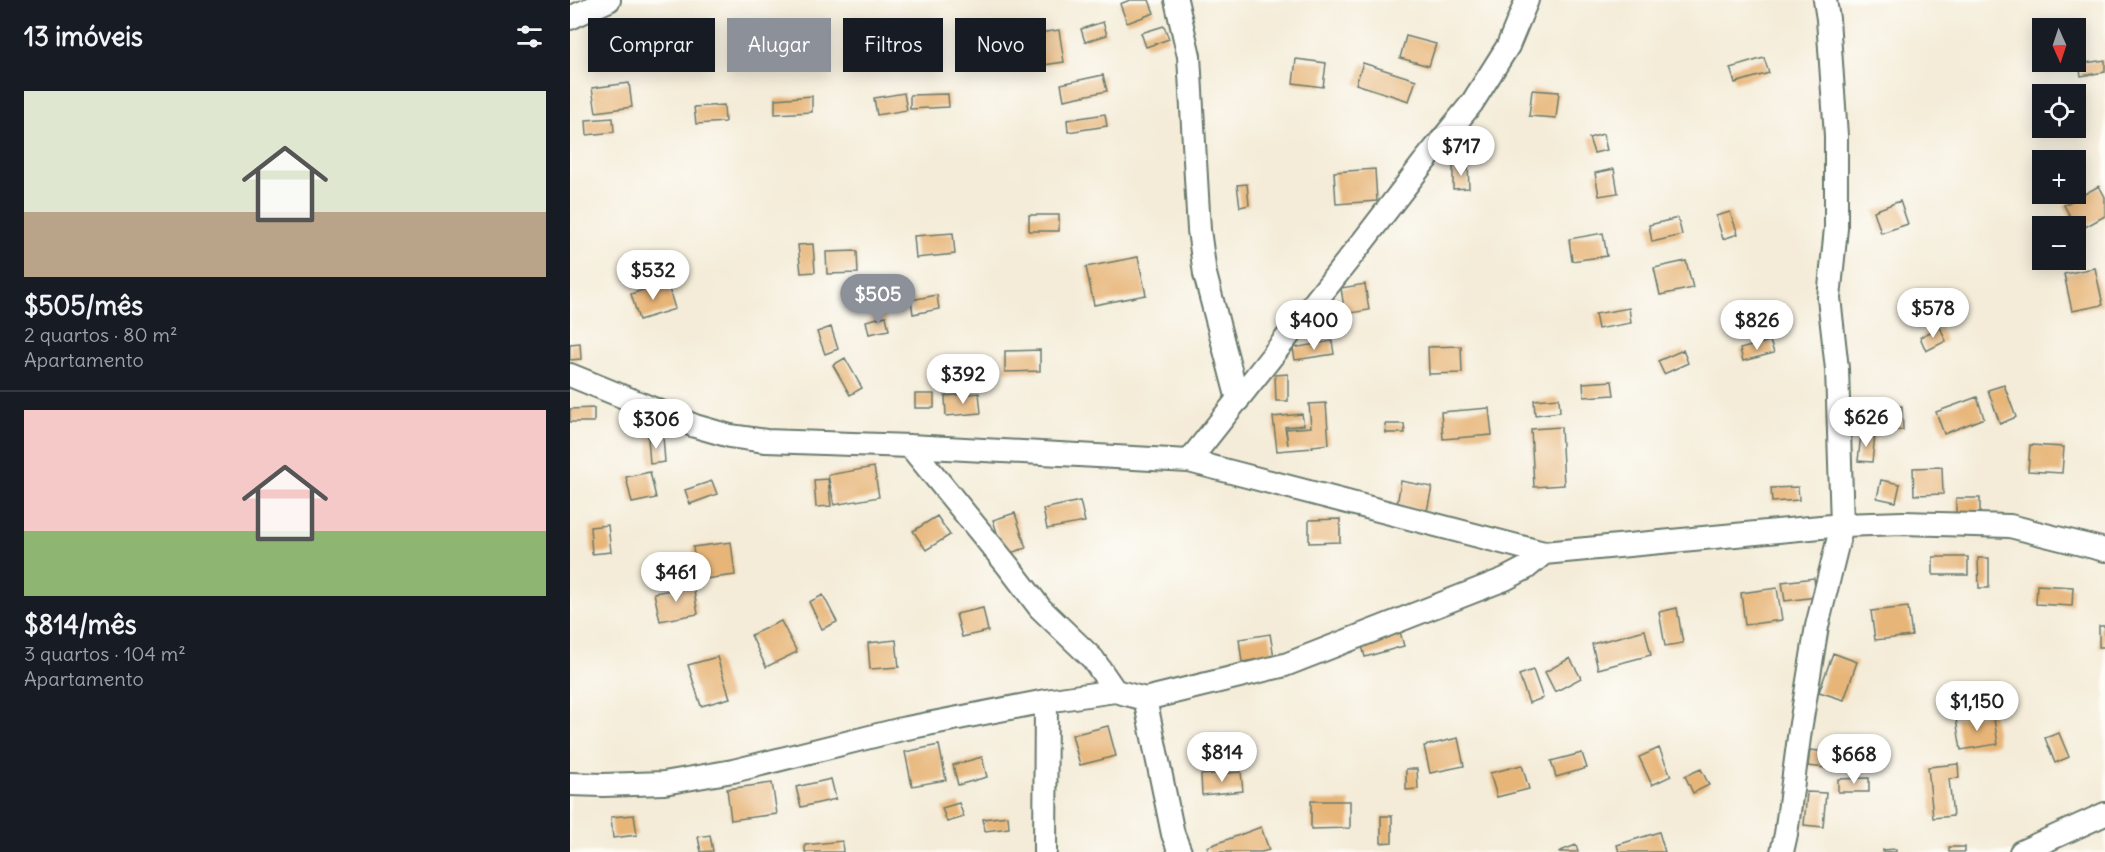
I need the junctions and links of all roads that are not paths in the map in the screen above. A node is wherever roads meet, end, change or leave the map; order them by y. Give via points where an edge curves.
1 (609, 0) edge
2 (1176, 0) edge
3 (1527, 0) edge
4 (1825, 0) edge
5 (570, 18) edge
6 (570, 375) edge
7 (1238, 400) junction
8 (910, 446) junction
9 (1189, 461) junction
10 (1842, 525) junction
11 (2105, 550) edge
12 (1544, 553) junction
13 (1115, 691) junction
14 (1144, 699) junction
15 (1046, 701) junction
16 (570, 784) edge
17 (2105, 814) edge
18 (1046, 852) edge
19 (1180, 852) edge
20 (1782, 852) edge
21 (2021, 852) edge

1 - 5 street
2 - 7 street via 1189,56 1204,274
3 - 7 street via 1508,46 1472,103
4 - 10 street via 1836,136 1836,228 1829,298 1837,369
6 - 8 street via 695,426 730,436
7 - 9 street
8 - 9 street
8 - 13 street via 1040,608 1093,659
9 - 12 street
10 - 11 street via 2010,526
10 - 12 street
10 - 20 street via 1817,626
12 - 14 street via 1505,579 1285,665
13 - 14 street
13 - 15 street
14 - 19 street
15 - 16 street via 902,729 733,771 664,783
15 - 18 street
17 - 21 street

